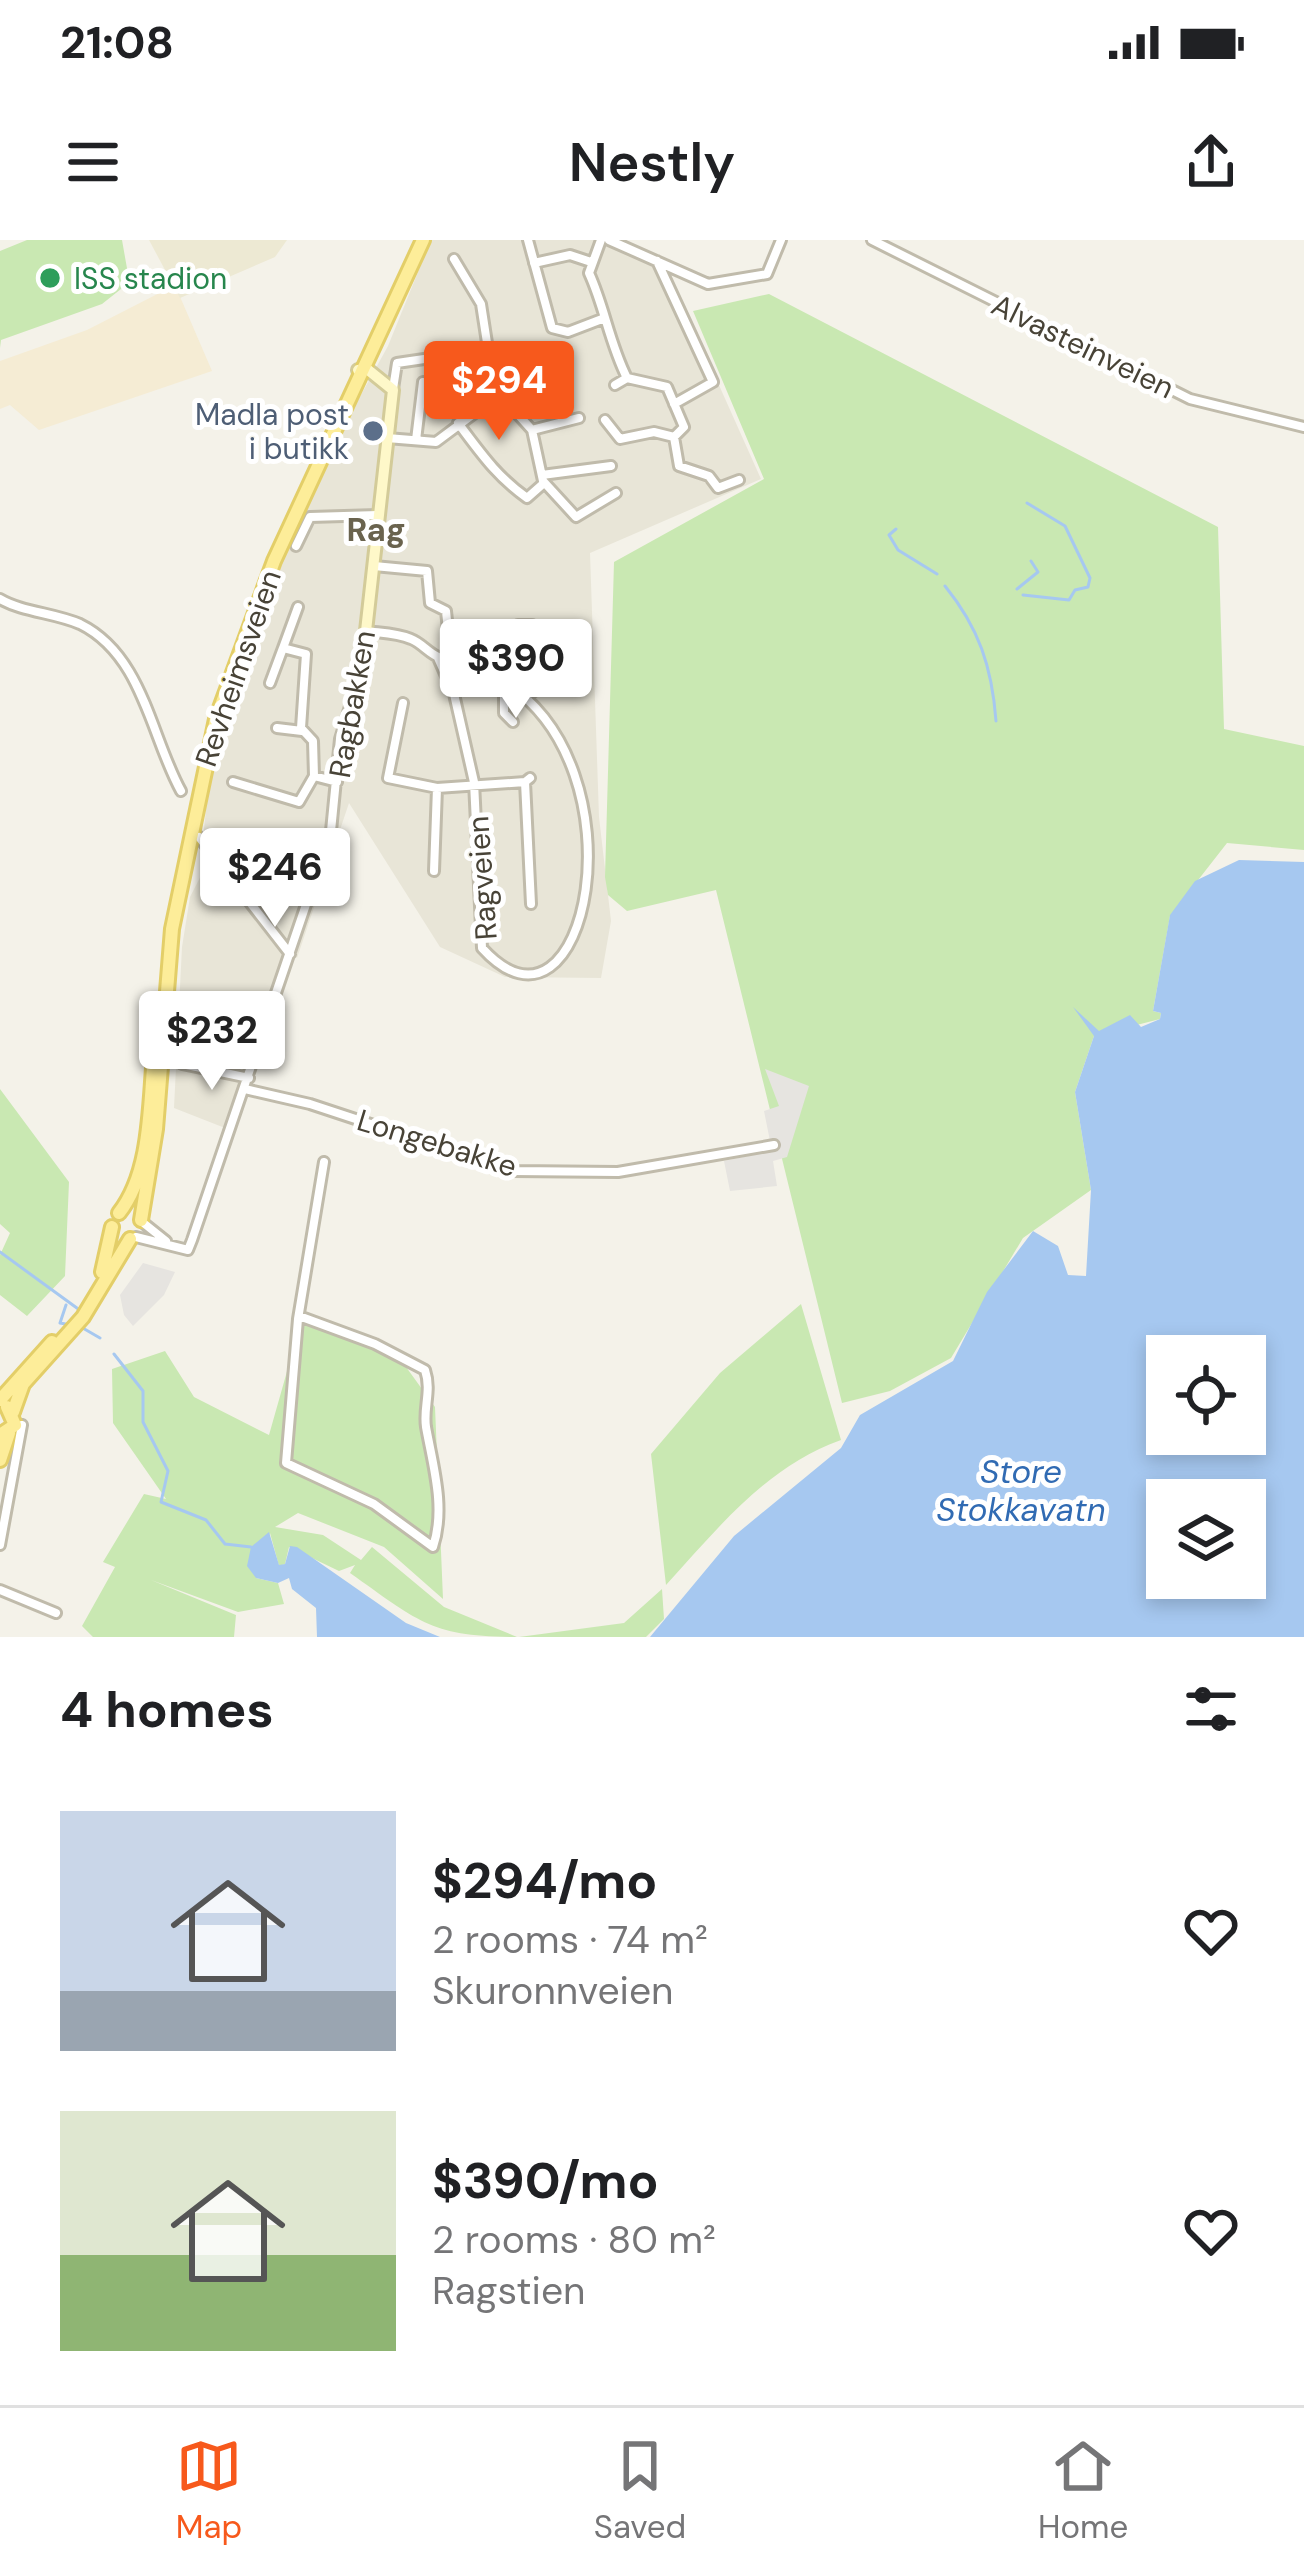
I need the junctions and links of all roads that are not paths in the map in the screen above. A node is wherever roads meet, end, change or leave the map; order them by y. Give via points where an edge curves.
1 (419, 240) edge
2 (528, 240) edge
3 (605, 240) edge
4 (781, 240) edge
5 (872, 240) edge
6 (454, 259) dead end
7 (657, 261) junction
8 (591, 262) junction
9 (534, 263) junction
10 (602, 319) junction
11 (458, 354) dead end
12 (362, 372) junction
13 (627, 378) junction
14 (537, 381) dead end
15 (423, 382) dead end
16 (615, 385) dead end
17 (391, 388) junction
18 (501, 397) junction
19 (674, 404) junction
20 (578, 418) dead end
21 (605, 420) dead end
22 (458, 422) junction
23 (1304, 427) edge
24 (532, 430) junction
25 (674, 437) junction
26 (387, 438) junction
27 (416, 440) junction
28 (611, 466) dead end
29 (543, 479) junction
30 (739, 480) dead end
31 (616, 493) dead end
32 (378, 514) junction
33 (296, 546) dead end
34 (372, 566) junction
35 (0, 599) edge
36 (298, 607) dead end
37 (518, 625) dead end
38 (366, 631) junction
39 (482, 631) dead end
40 (283, 648) junction
41 (438, 658) junction
42 (504, 682) junction
43 (270, 683) dead end
44 (523, 698) junction
45 (403, 704) dead end
46 (513, 722) dead end
47 (277, 728) dead end
48 (302, 730) junction
49 (314, 776) junction
50 (232, 782) dead end
51 (337, 782) junction
52 (474, 782) junction
53 (437, 788) junction
54 (181, 791) dead end
55 (200, 836) dead end
56 (260, 866) dead end
57 (434, 871) dead end
58 (227, 872) junction
59 (531, 904) dead end
60 (290, 955) junction
61 (167, 975) junction
62 (182, 1064) dead end
63 (249, 1078) junction
64 (245, 1089) junction
65 (774, 1145) dead end
66 (324, 1162) dead end
67 (119, 1213) junction
68 (141, 1220) junction
69 (112, 1227) junction
70 (133, 1238) junction
71 (178, 1247) junction
72 (98, 1287) junction
73 (299, 1316) junction
74 (4, 1406) edge
75 (10, 1431) edge
76 (0, 1460) edge
77 (0, 1545) edge
78 (0, 1590) edge
79 (56, 1613) dead end

1 - 12 main road, Revheimsveien
2 - 9 street
3 - 7 street
3 - 8 street
4 - 7 street via 767,274 728,284 708,284
5 - 23 street, Alvasteinveien via 1190,399
6 - 18 street via 481,304 491,380
7 - 19 street via 713,382
8 - 9 street via 570,255
8 - 10 street
9 - 10 street via 552,328 568,332
10 - 13 street
11 - 17 street via 397,363
12 - 17 street
12 - 61 main road, Revheimsveien via 268,574 221,704 190,823
13 - 16 street
13 - 19 street via 665,386
14 - 18 street
15 - 27 street
17 - 26 street, Ragbakken
18 - 22 street
18 - 24 street
19 - 25 street via 684,427
20 - 24 street
21 - 25 street via 620,440 654,432
22 - 27 street via 436,442
22 - 29 street via 490,470 527,498
24 - 29 street
25 - 30 street via 682,468 709,476 718,488
26 - 27 street
26 - 32 street, Ragbakken
28 - 29 street
29 - 31 street via 575,517
32 - 33 street via 310,517
32 - 34 street, Ragbakken
34 - 38 street, Ragbakken
34 - 39 street via 427,571 430,603 446,611 448,630
35 - 54 street via 96,635 155,720
36 - 40 street
37 - 44 street via 533,626 547,671 545,684
38 - 41 street, Ragveien via 409,638
38 - 51 street, Ragbakken
40 - 43 street
40 - 48 street via 306,654
41 - 42 street, Ragveien
41 - 52 street, Ragveien
42 - 44 street, Ragveien
42 - 46 street via 504,713
44 - 52 street, Ragveien via 577,772 590,890 576,934 540,970 509,968 482,948
45 - 53 street via 388,778
47 - 48 street
48 - 49 street via 313,739
49 - 50 street via 298,802
49 - 51 street
51 - 60 street, Ragbakken via 332,831
52 - 53 street
52 - 59 street via 528,780
53 - 57 street
55 - 58 street
56 - 58 street
58 - 60 street
60 - 63 street, Ragbakken
61 - 67 main road, Revheimsveien via 141,1158
61 - 68 main road, Revheimsveien
62 - 63 street
63 - 64 street, Ragbakken
64 - 65 street, Longebakke via 512,1171 618,1172
64 - 71 street, Ragbakken via 188,1250
66 - 73 street
67 - 68 main road
67 - 69 main road
68 - 70 main road
68 - 71 street
69 - 70 main road via 120,1238
69 - 72 main road
70 - 71 street
70 - 72 main road
72 - 74 main road
73 - 73 street via 289,1468 374,1504 433,1547 440,1500 425,1370
74 - 75 main road
75 - 76 main road
75 - 77 street
78 - 79 street

